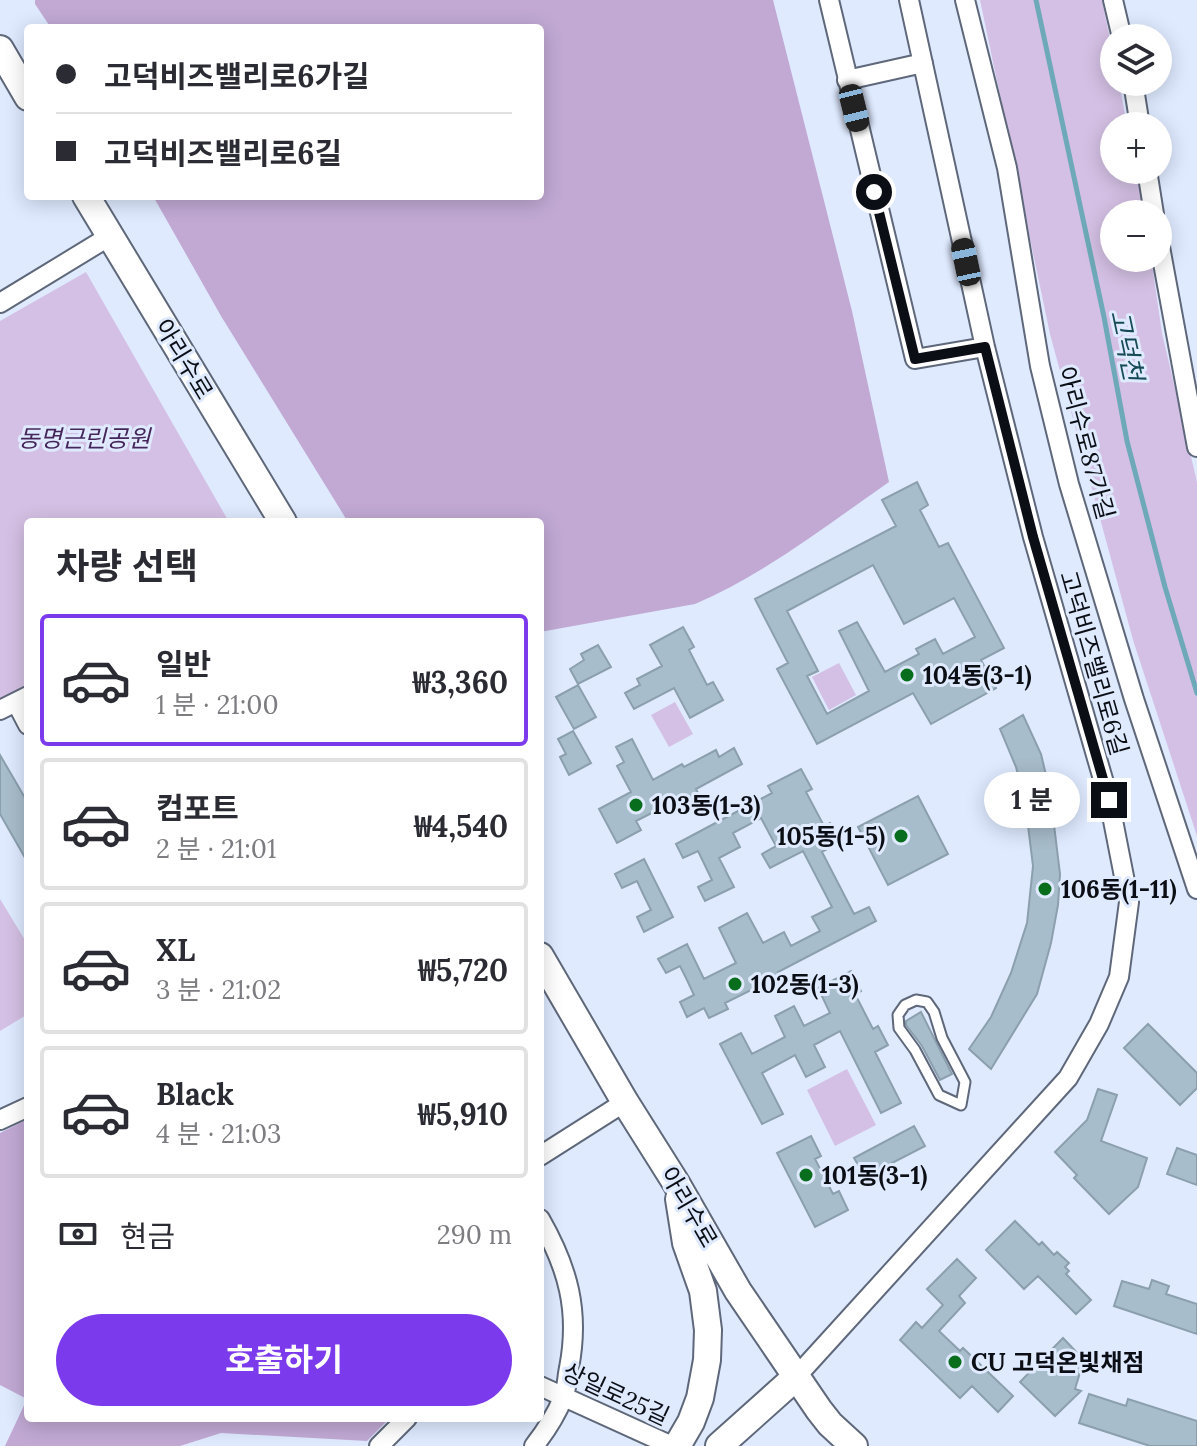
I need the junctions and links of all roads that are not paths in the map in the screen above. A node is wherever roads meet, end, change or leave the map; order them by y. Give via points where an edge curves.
1 (829, 0) edge
2 (909, 0) edge
3 (965, 0) edge
4 (1113, 0) edge
5 (1119, 24) edge
6 (0, 49) edge
7 (923, 63) junction
8 (847, 80) junction
9 (24, 90) edge
10 (88, 200) edge
11 (110, 236) junction
12 (1165, 272) edge
13 (0, 303) edge
14 (985, 347) junction
15 (1197, 447) edge
16 (281, 518) edge
17 (1197, 889) edge
18 (544, 963) edge
19 (625, 1102) junction
20 (961, 1105) joint
21 (24, 1109) edge
22 (0, 1120) edge
23 (544, 1153) edge
24 (676, 1183) junction
25 (544, 1226) edge
26 (796, 1377) junction
27 (544, 1388) edge
28 (564, 1396) junction
29 (403, 1422) edge
30 (379, 1446) edge
31 (534, 1446) edge
32 (674, 1446) edge
33 (719, 1446) edge
34 (854, 1446) edge

1 - 8 street
2 - 7 street, 고덕비즈밸리로6길
3 - 17 street, 아리수로87가길 via 1007,168 1040,366 1069,484
4 - 5 street
6 - 9 main road
7 - 8 street
7 - 14 street, 고덕비즈밸리로6길
8 - 14 street via 915,359
10 - 11 main road, 아리수로
11 - 13 street
11 - 16 main road, 아리수로
12 - 15 street
14 - 26 street, 고덕비즈밸리로6길 via 1109,800 1129,902 1119,977 1068,1078
18 - 19 main road, 아리수로
19 - 23 street
19 - 24 main road, 아리수로
20 - 20 lane via 965,1082 934,1012 927,1002 905,1005 898,1015 899,1028 939,1095
21 - 22 street
24 - 26 main road, 아리수로 via 738,1291
24 - 32 main road via 708,1330 700,1398
25 - 28 street via 567,1278 574,1323
26 - 33 main road
26 - 34 main road, 아리수로 via 830,1424
27 - 28 street, 상일로25길
28 - 31 street
28 - 32 street, 상일로25길
29 - 30 street

